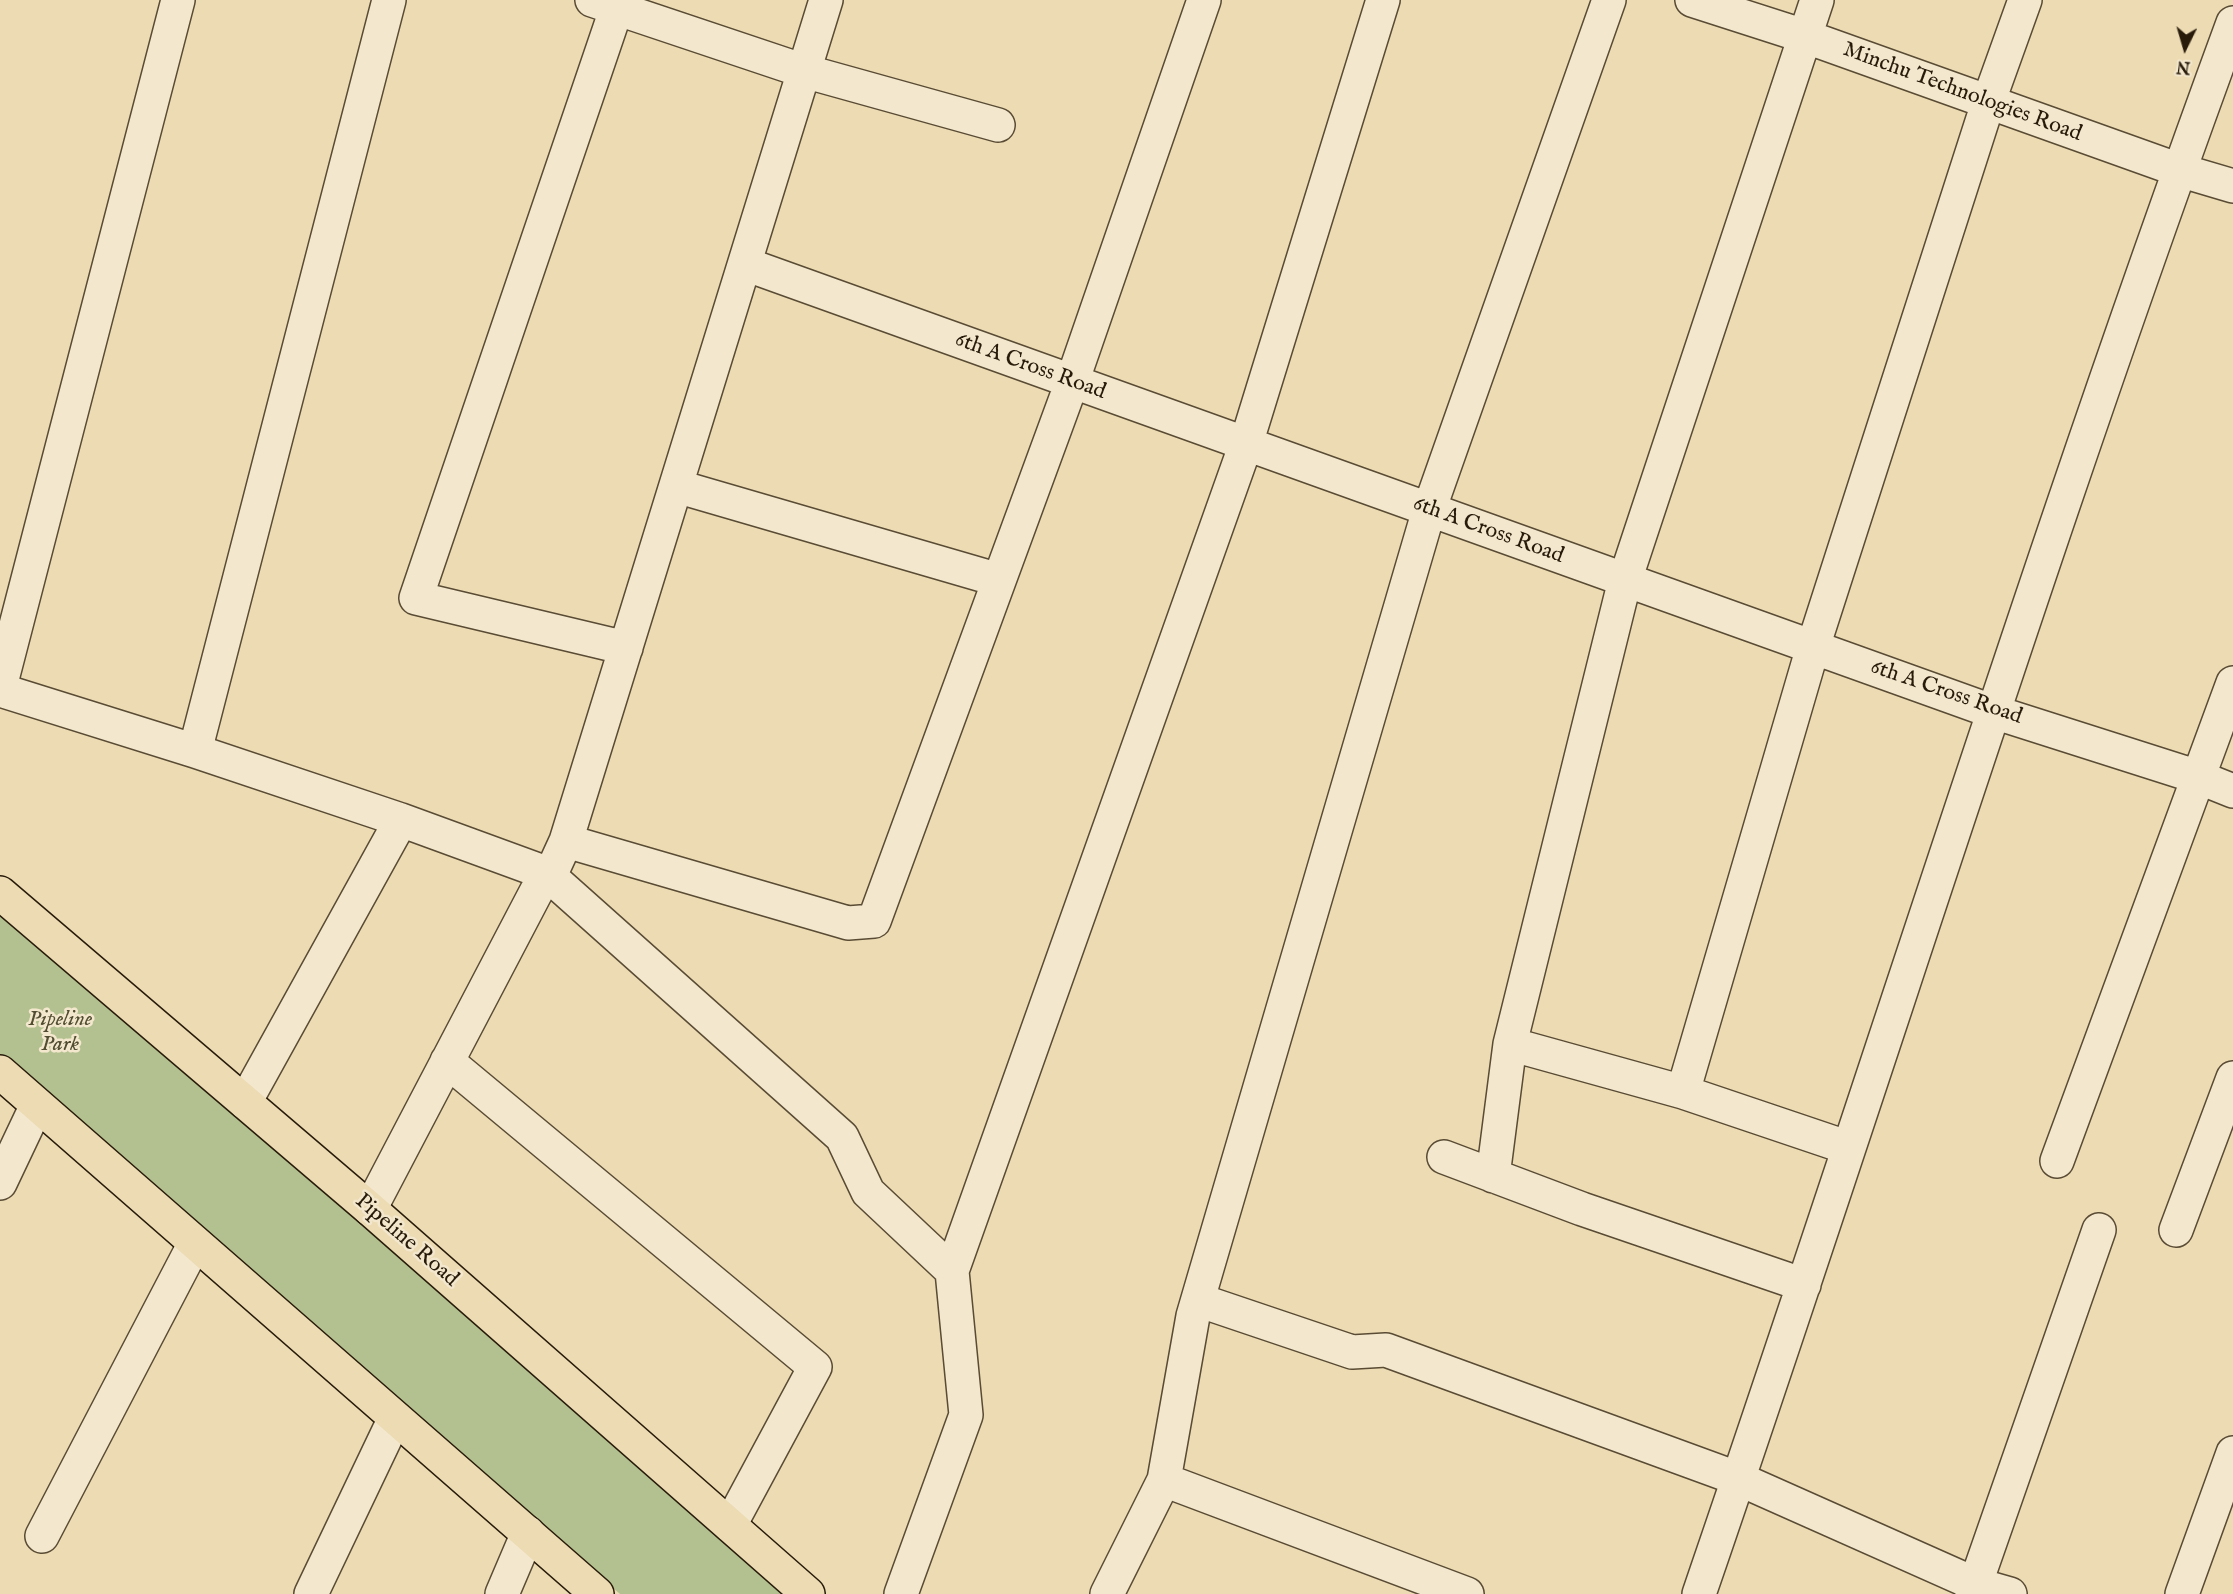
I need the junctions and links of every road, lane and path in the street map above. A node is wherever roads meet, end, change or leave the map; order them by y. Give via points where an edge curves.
1 (178, 0) edge
2 (388, 0) edge
3 (826, 0) edge
4 (1204, 0) edge
5 (1383, 0) edge
6 (1609, 0) edge
7 (1692, 0) edge
8 (1817, 0) edge
9 (2025, 0) edge
10 (604, 4) edge
11 (2233, 23) edge
12 (1804, 36) junction
13 (804, 71) junction
14 (1988, 103) junction
15 (998, 125) dead end
16 (2179, 170) junction
17 (2233, 186) edge
18 (745, 264) junction
19 (1072, 382) junction
20 (1246, 444) junction
21 (676, 486) junction
22 (1429, 510) junction
23 (999, 580) junction
24 (1625, 580) junction
25 (1813, 647) junction
26 (626, 648) junction
27 (2233, 683) edge
28 (0, 689) edge
29 (1994, 711) junction
30 (195, 751) junction
31 (2198, 777) junction
32 (2233, 791) edge
33 (401, 820) junction
34 (566, 841) junction
35 (546, 873) junction
36 (0, 893) edge
37 (1510, 1044) junction
38 (447, 1061) junction
39 (0, 1072) edge
40 (2233, 1078) edge
41 (1683, 1092) junction
42 (244, 1102) junction
43 (37, 1105) junction
44 (1849, 1148) junction
45 (1444, 1157) dead end
46 (2057, 1161) dead end
47 (1494, 1176) junction
48 (0, 1183) edge
49 (370, 1209) junction
50 (2099, 1230) dead end
51 (2176, 1230) dead end
52 (195, 1243) junction
53 (952, 1271) junction
54 (1804, 1285) junction
55 (1198, 1300) junction
56 (395, 1418) junction
57 (2233, 1453) edge
58 (1739, 1479) junction
59 (1164, 1480) junction
60 (730, 1525) junction
61 (528, 1533) junction
62 (42, 1536) dead end
63 (1973, 1589) edge
64 (311, 1594) edge
65 (502, 1594) edge
66 (597, 1594) edge
67 (808, 1594) edge
68 (901, 1594) edge
69 (1107, 1594) edge
70 (1467, 1594) edge
71 (1699, 1594) edge
72 (2010, 1594) edge
73 (2182, 1594) edge

1 - 28 street
2 - 30 street
3 - 13 street
4 - 19 street
5 - 20 street
6 - 22 street
7 - 12 street, Minchu Technologies Road
8 - 12 street
9 - 14 street
10 - 13 street
10 - 26 street via 416,598
11 - 16 street
12 - 14 street, Minchu Technologies Road
12 - 24 street
13 - 15 street
13 - 18 street
14 - 16 street, Minchu Technologies Road
14 - 25 street
16 - 17 street, Minchu Technologies Road
16 - 29 street
18 - 19 street, 6th A Cross Road
18 - 21 street
19 - 20 street, 6th A Cross Road
19 - 23 street
20 - 22 street, 6th A Cross Road
20 - 53 street
21 - 23 street
21 - 26 street
22 - 24 street, 6th A Cross Road
22 - 55 street
23 - 34 street via 874,921 848,923
24 - 25 street, 6th A Cross Road
24 - 37 street
25 - 29 street, 6th A Cross Road
25 - 41 street
26 - 34 street
27 - 31 street
28 - 30 street
29 - 31 street, 6th A Cross Road
29 - 44 street
30 - 33 street
31 - 32 street, 6th A Cross Road
31 - 46 street
33 - 35 street
33 - 42 street
34 - 35 street via 555,865
35 - 38 street
35 - 53 street via 842,1137 868,1192
36 - 42 main road, Pipeline Road
37 - 41 street
37 - 47 street
38 - 49 street
38 - 60 street via 815,1367
39 - 43 main road
40 - 51 street
41 - 44 street
42 - 49 main road, Pipeline Road
43 - 48 street
43 - 52 main road
44 - 54 street
45 - 47 street
47 - 54 street
49 - 60 main road, Pipeline Road
50 - 63 street
52 - 56 main road
52 - 62 street
53 - 68 street via 966,1415
54 - 58 street
55 - 58 street via 1352,1352 1386,1350
55 - 59 street
56 - 61 main road
56 - 64 street
57 - 73 street
58 - 63 street
58 - 71 street
59 - 69 street
59 - 70 street
60 - 67 main road, Pipeline Road
61 - 65 street
61 - 66 main road
63 - 72 street

